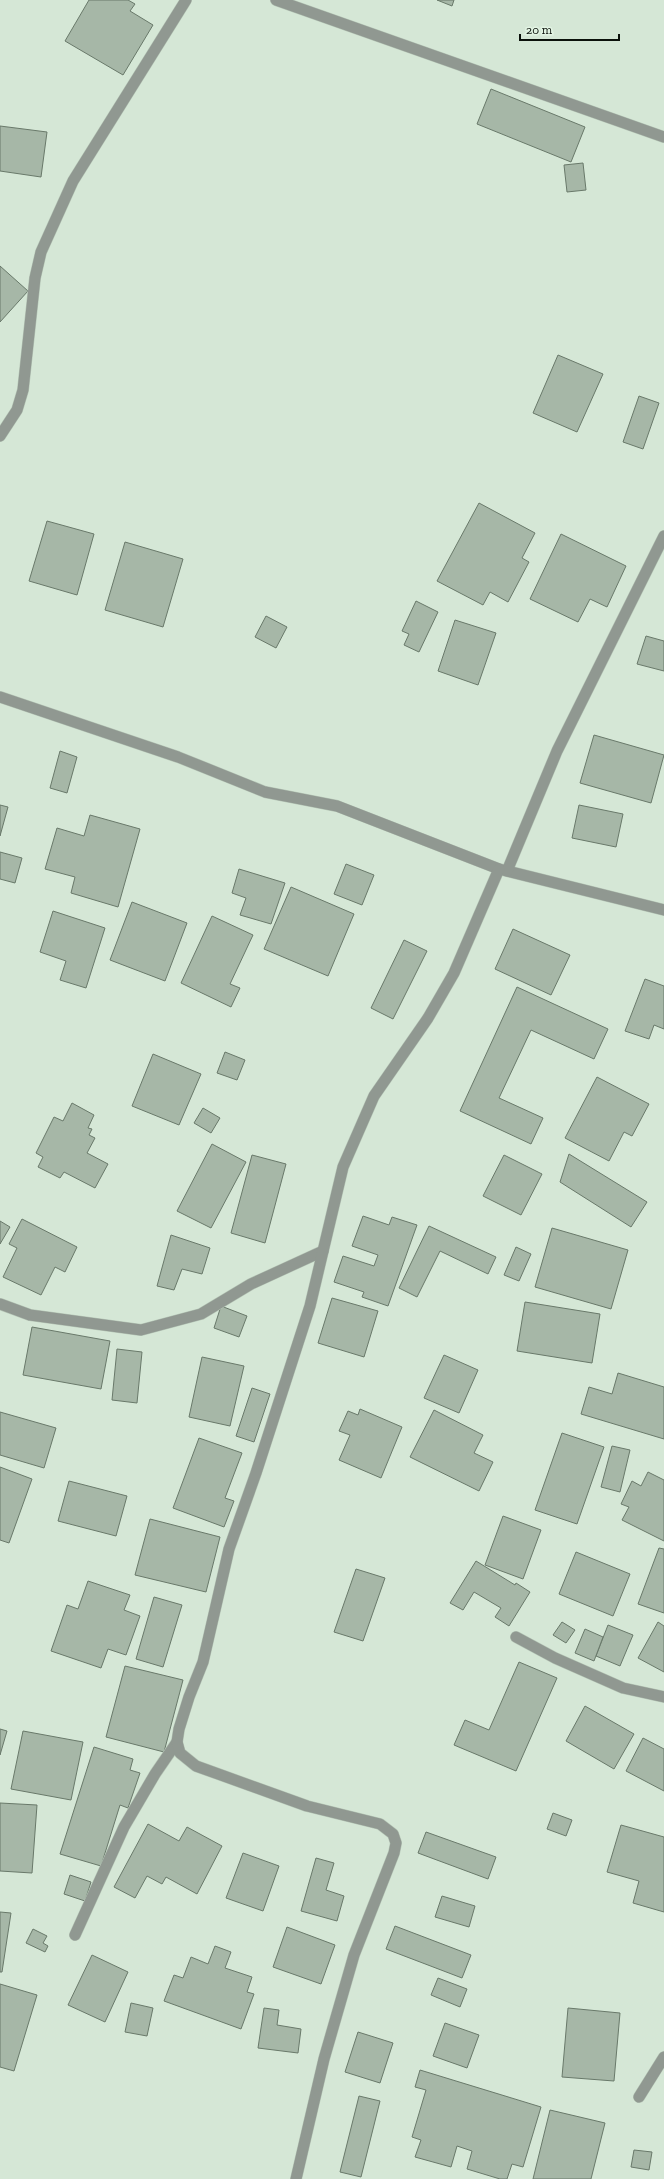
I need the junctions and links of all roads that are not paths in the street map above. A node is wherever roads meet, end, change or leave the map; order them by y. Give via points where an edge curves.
1 (186, 0) edge
2 (276, 0) edge
3 (664, 137) edge
4 (0, 436) edge
5 (664, 536) edge
6 (0, 697) edge
7 (503, 870) junction
8 (664, 910) edge
9 (323, 1251) junction
10 (0, 1304) edge
11 (516, 1636) dead end
12 (664, 1696) edge
13 (177, 1742) junction
14 (75, 1935) dead end
15 (664, 2057) edge
16 (639, 2097) dead end
17 (296, 2179) edge

1 - 4 street via 73,181 41,252 35,278 23,390 17,410
2 - 3 street
5 - 7 street via 557,751
6 - 7 street via 178,757 265,792 337,806
7 - 8 street
7 - 9 street via 454,973 428,1018 374,1096 343,1167
9 - 10 street via 251,1284 201,1314 141,1330 30,1315
9 - 13 street via 310,1306 229,1549 203,1662 189,1697
11 - 12 street via 556,1658 623,1688
13 - 14 street via 124,1827
13 - 17 street via 180,1753 196,1766 307,1806 380,1824 393,1834 396,1843 354,1955 324,2058
15 - 16 street

